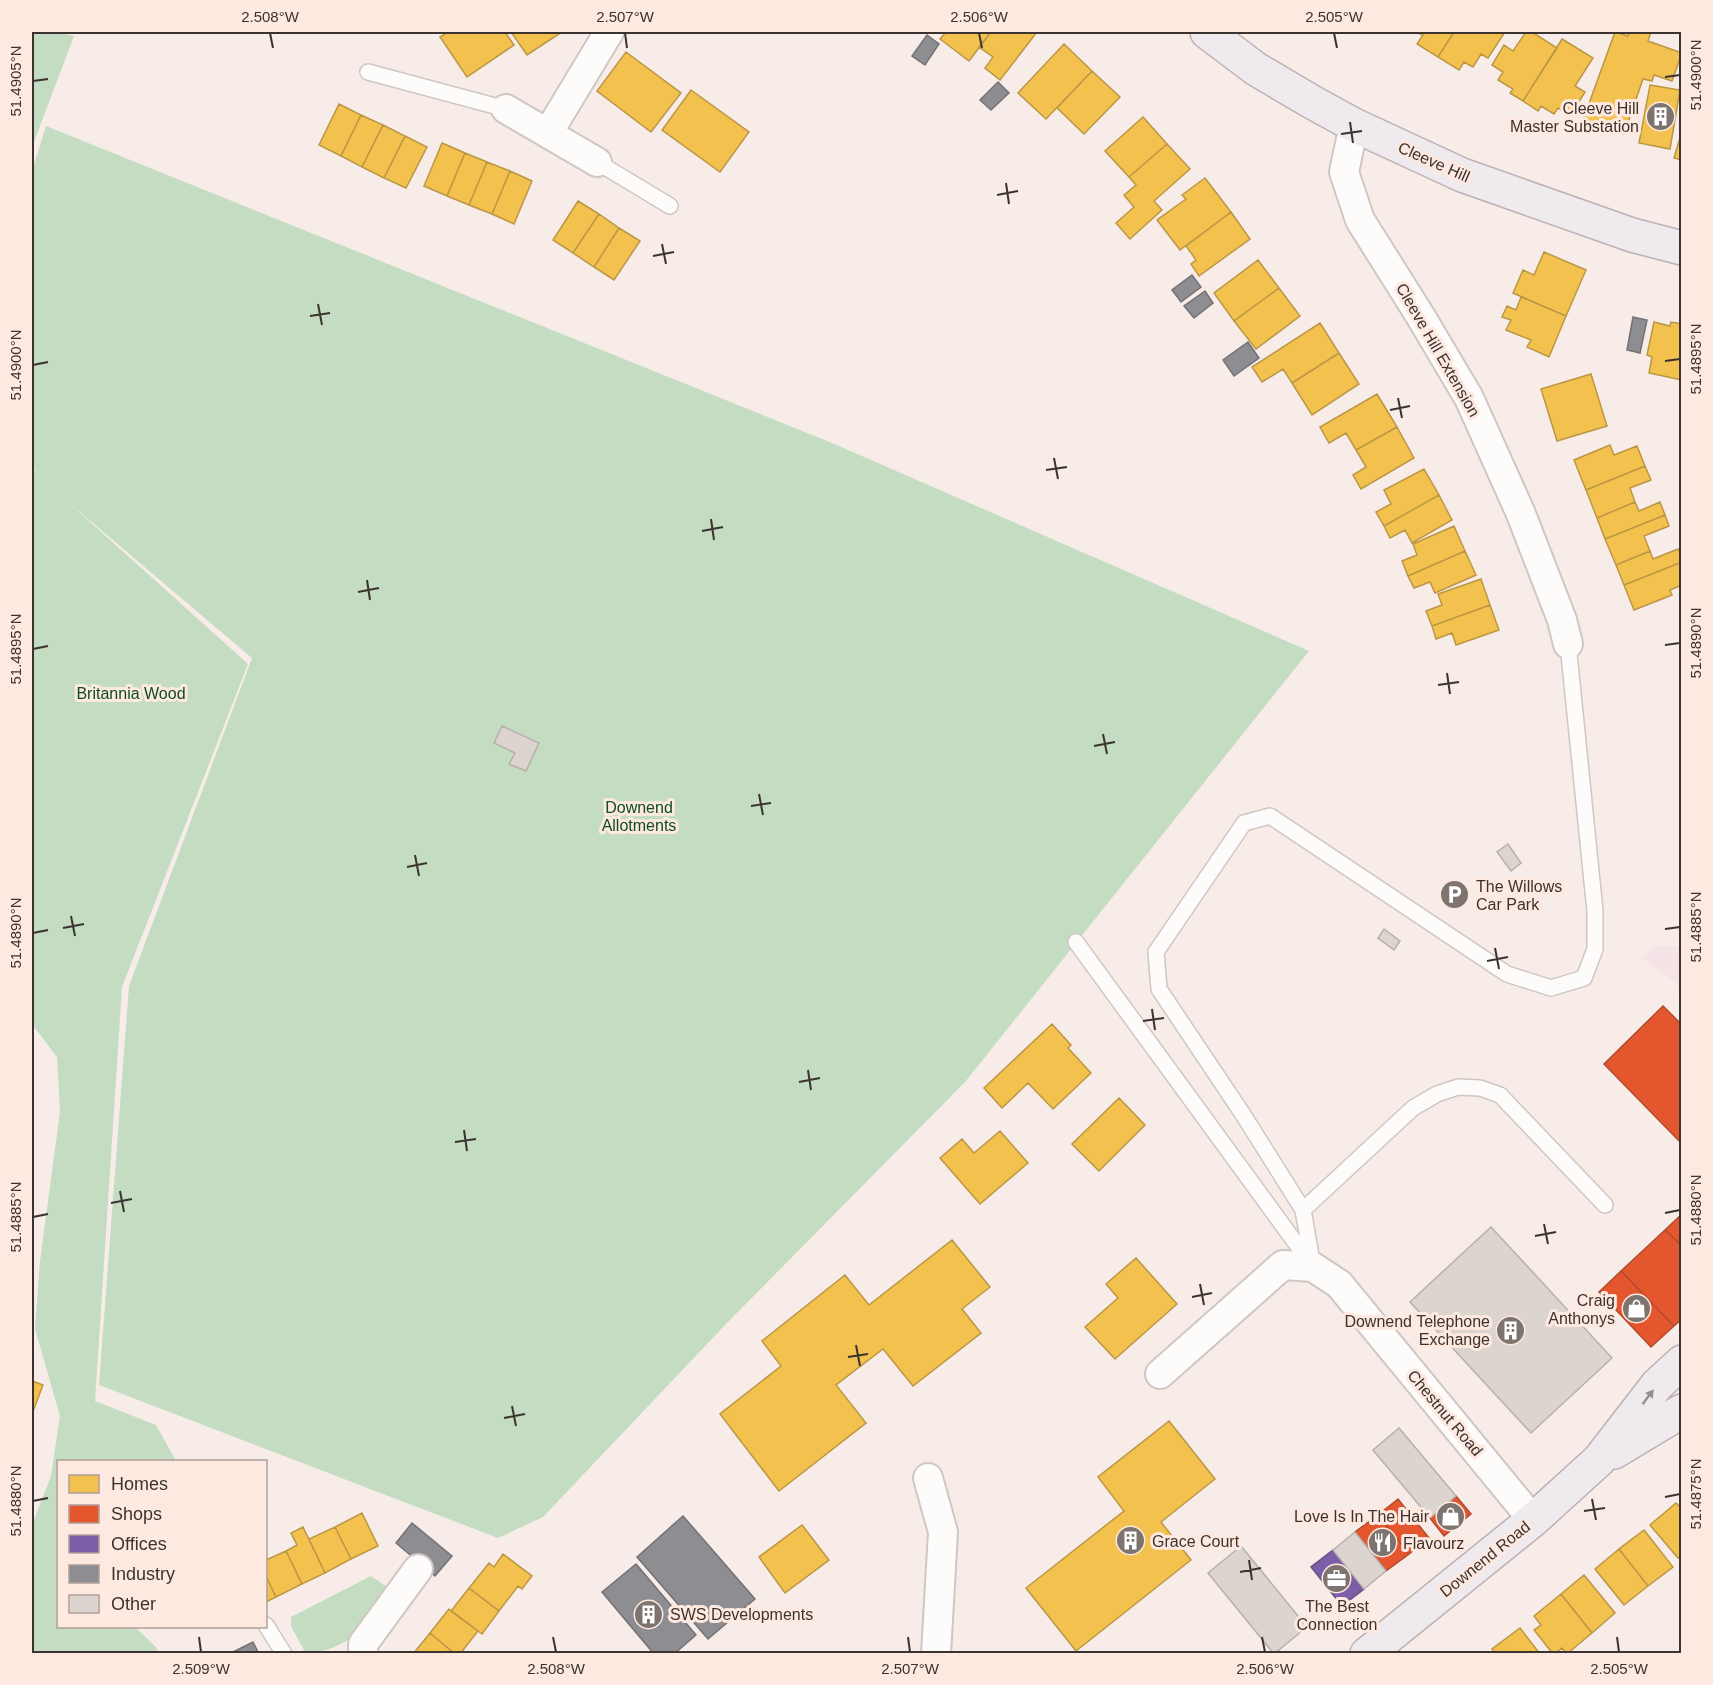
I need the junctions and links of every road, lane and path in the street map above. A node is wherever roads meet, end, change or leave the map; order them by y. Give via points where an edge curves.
1 (609, 32) edge
2 (1207, 32) edge
3 (368, 72) dead end
4 (506, 109) joint
5 (1354, 125) junction
6 (548, 133) junction
7 (597, 162) joint
8 (669, 206) dead end
9 (1682, 248) edge
10 (1568, 644) joint
11 (1076, 942) dead end
12 (1605, 1205) dead end
13 (1303, 1210) junction
14 (1313, 1267) junction
15 (1682, 1362) edge
16 (1160, 1374) dead end
17 (1682, 1411) edge
18 (1599, 1460) junction
19 (928, 1478) dead end
20 (1533, 1520) junction
21 (418, 1569) dead end
22 (267, 1626) edge
23 (284, 1653) edge
24 (363, 1653) edge
25 (936, 1653) edge
26 (1367, 1653) edge

1 - 6 street
2 - 5 main road, Cleeve Hill via 1256,69
3 - 4 lane
4 - 6 street
5 - 9 main road, Cleeve Hill via 1462,175 1632,235
5 - 10 street, Cleeve Hill Extension via 1344,172 1360,220 1468,398 1521,514
6 - 7 street
7 - 8 lane
10 - 13 lane via 1595,911 1595,949 1584,978 1551,988 1507,974 1270,816 1244,823 1156,952 1159,989
11 - 14 lane
12 - 13 lane via 1500,1095 1480,1088 1458,1087 1413,1108
13 - 14 lane
14 - 16 street, Chestnut Road via 1283,1265
14 - 20 street, Chestnut Road via 1339,1284
18 -> 15 main road, Downend Road via 1657,1385
17 - 18 main road, Downend Road
18 - 20 main road, Downend Road
19 - 25 street via 943,1532
20 - 26 main road, Downend Road
21 - 24 street via 363,1644
22 - 23 lane

